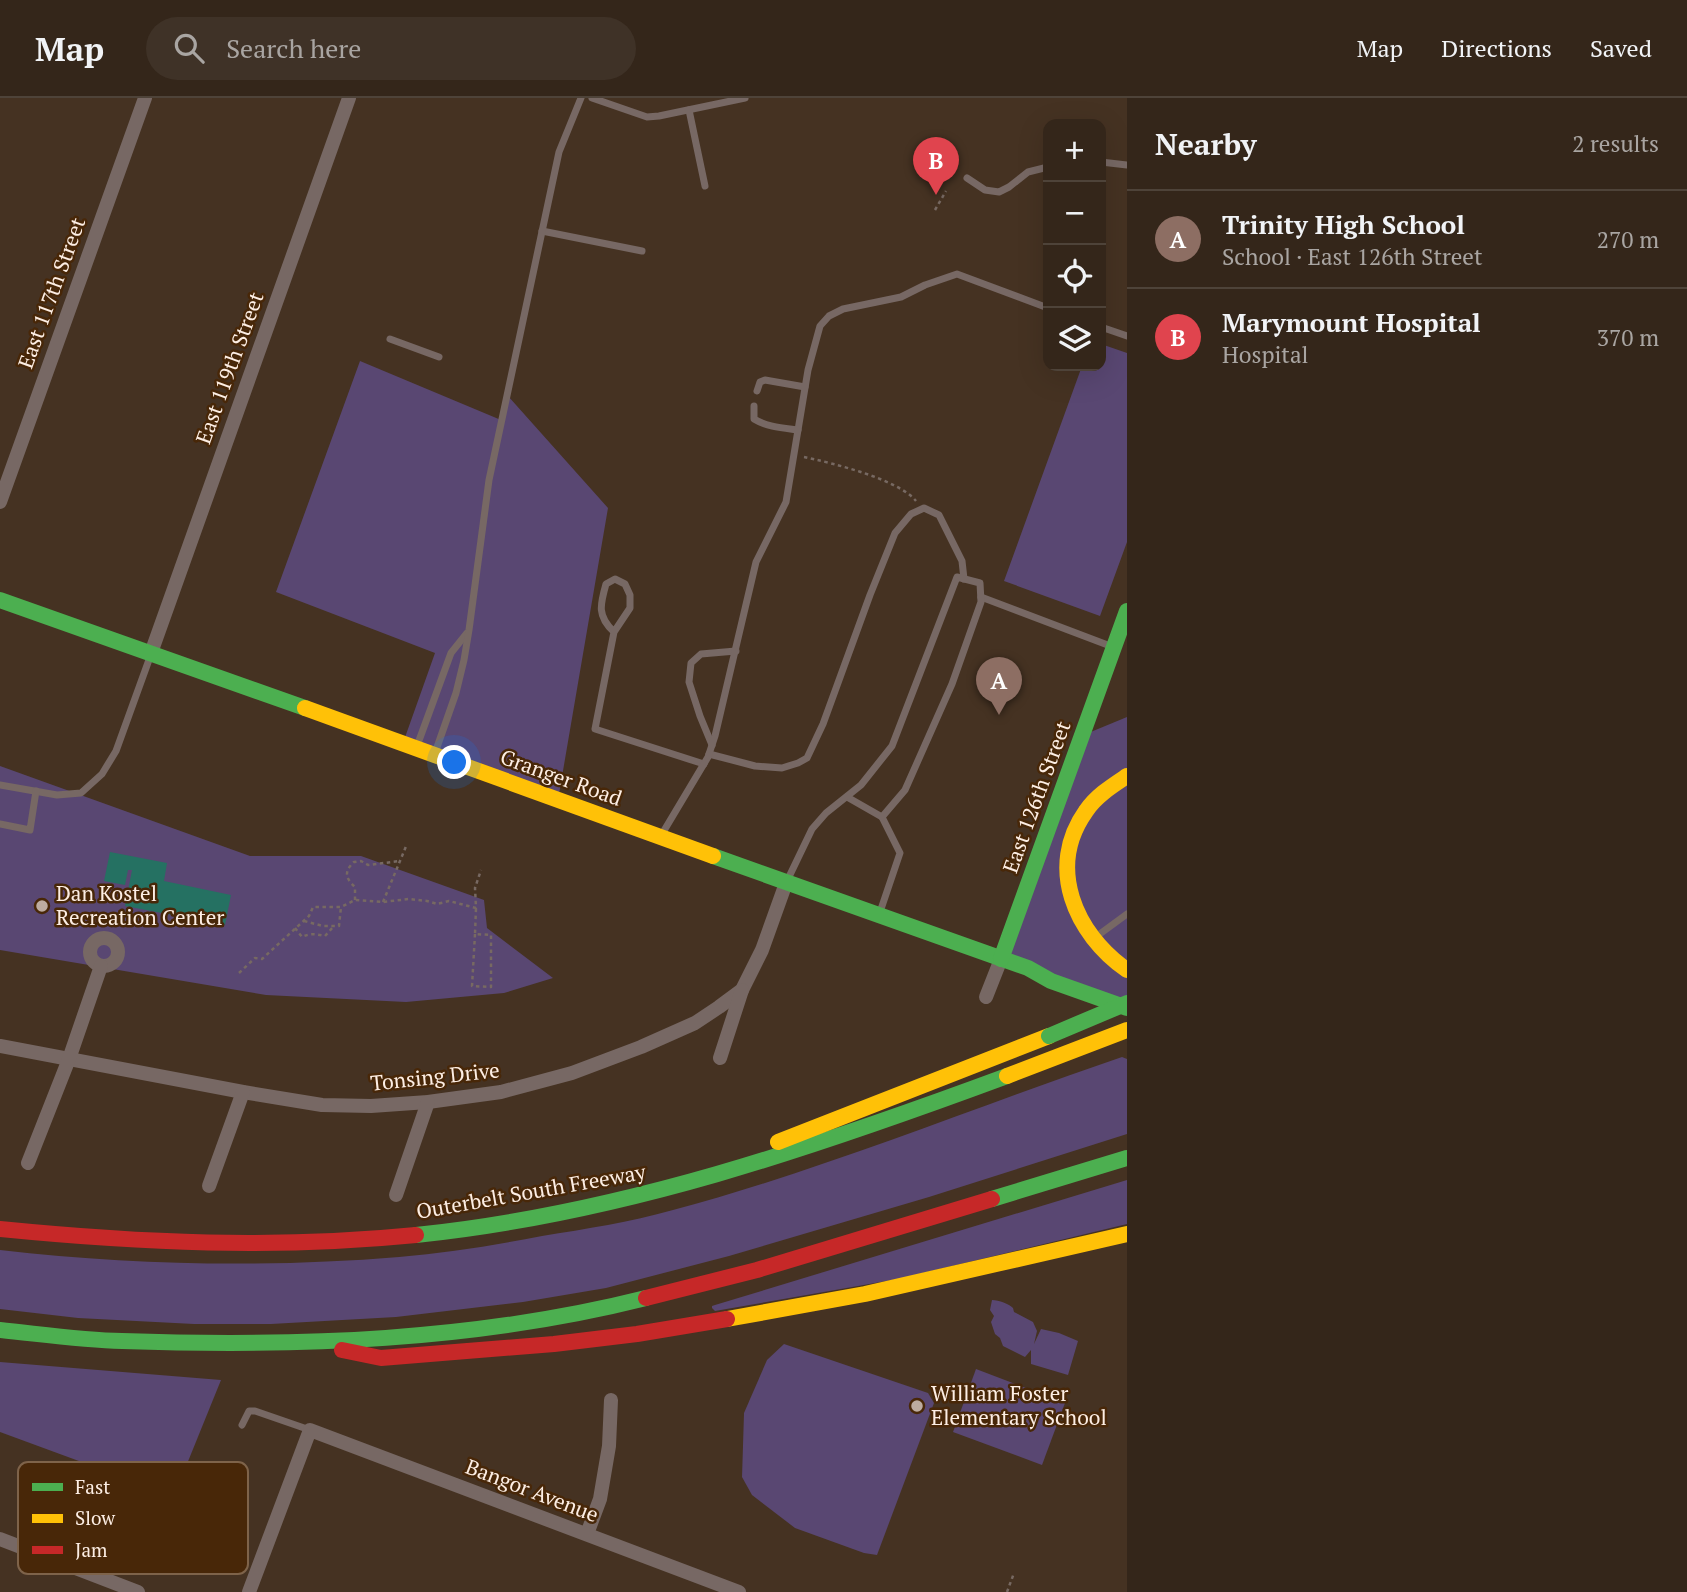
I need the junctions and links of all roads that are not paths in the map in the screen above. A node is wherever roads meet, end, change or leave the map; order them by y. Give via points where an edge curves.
1 (145, 98) edge
2 (349, 98) edge
3 (581, 98) edge
4 (592, 98) edge
5 (745, 98) edge
6 (689, 110) junction
7 (1106, 163) edge
8 (1127, 165) edge
9 (1043, 168) edge
10 (967, 178) dead end
11 (705, 186) dead end
12 (542, 231) junction
13 (642, 251) dead end
14 (1043, 306) edge
15 (1106, 329) edge
16 (1127, 336) edge
17 (390, 339) dead end
18 (439, 357) dead end
19 (805, 387) junction
20 (757, 391) dead end
21 (754, 406) dead end
22 (798, 430) junction
23 (0, 502) edge
24 (964, 579) junction
25 (981, 597) junction
26 (0, 600) edge
27 (1126, 618) edge
28 (469, 630) junction
29 (614, 632) junction
30 (1114, 648) junction
31 (736, 651) junction
32 (151, 653) junction
33 (712, 745) junction
34 (416, 747) junction
35 (434, 754) junction
36 (709, 754) junction
37 (704, 764) junction
38 (1127, 776) edge
39 (0, 785) edge
40 (36, 792) junction
41 (847, 796) junction
42 (882, 817) junction
43 (0, 824) edge
44 (660, 837) junction
45 (786, 883) junction
46 (1127, 914) edge
47 (878, 915) junction
48 (1094, 939) junction
49 (1001, 959) junction
50 (101, 966) dead end
51 (1028, 968) junction
52 (1127, 970) edge
53 (742, 990) junction
54 (986, 997) dead end
55 (1127, 997) edge
56 (1127, 1005) edge
57 (1127, 1030) edge
58 (0, 1046) edge
59 (720, 1058) dead end
60 (69, 1059) junction
61 (243, 1092) junction
62 (428, 1102) junction
63 (1127, 1158) edge
64 (28, 1163) dead end
65 (209, 1186) dead end
66 (678, 1186) junction
67 (396, 1195) dead end
68 (0, 1229) edge
69 (1127, 1234) edge
70 (0, 1330) edge
71 (303, 1343) junction
72 (611, 1400) dead end
73 (242, 1425) dead end
74 (310, 1430) junction
75 (587, 1534) junction
76 (0, 1539) edge
77 (18, 1546) edge
78 (91, 1574) edge
79 (138, 1592) edge
80 (249, 1592) edge
81 (739, 1592) edge

1 - 23 street, East 117th Street
2 - 32 street, East 119th Street
3 - 12 lane via 559,152
4 - 6 lane via 647,117
5 - 6 lane
6 - 11 lane
7 - 8 lane
9 - 10 lane via 1028,172 999,192 985,190
12 - 13 lane
12 - 28 lane via 489,480
14 - 19 lane via 957,274 901,297 843,309 820,326
15 - 16 lane
17 - 18 lane
19 - 20 lane via 765,380
19 - 22 lane
21 - 22 lane via 757,421
22 - 31 lane via 786,502 756,562
24 - 25 lane via 980,583
24 - 36 lane via 962,561 939,515 923,508 911,514 895,533 807,758 782,768
24 - 41 lane via 957,577 892,746
25 - 30 lane
25 - 42 lane via 952,684 905,790
26 - 32 main road, Granger Road
27 - 30 main road, East 126th Street
28 - 34 lane via 451,653
28 - 35 lane via 456,693
29 - 29 lane via 630,608 625,584 615,579 606,584 601,610
29 - 37 lane via 595,729
30 - 49 main road, East 126th Street
31 - 33 lane
31 - 33 lane via 701,654 691,663 689,682
32 - 34 main road, Granger Road
32 - 40 lane via 116,751 102,774 81,793
33 - 36 lane
34 - 35 main road, Granger Road
35 - 44 main road, Granger Road
36 - 37 lane
37 - 44 lane
38 - 48 main road via 1086,808 1076,824 1066,860 1069,894
39 - 40 lane
40 - 43 lane via 30,830
41 - 42 lane
41 - 45 lane via 812,829
42 - 47 lane via 900,853
44 - 45 main road, Granger Road
45 - 47 main road, Granger Road
45 - 53 street, Tonsing Drive
46 - 48 lane
47 - 49 main road, Granger Road
48 - 52 main road
49 - 51 main road, Granger Road
49 - 54 street, East 126th Street
50 - 60 street
51 - 55 main road, Granger Road via 1055,972
51 - 56 main road, Granger Road via 1051,981
53 - 59 street
53 - 62 street, Tonsing Drive via 695,1023 572,1073 501,1092
56 - 66 main road, bridge via 818,1125
57 - 66 main road, Outerbelt South Freeway via 873,1125
58 - 60 street, Tonsing Drive
60 - 61 street, Tonsing Drive
60 - 64 street
61 - 62 street, Tonsing Drive via 322,1105
61 - 65 street
62 - 67 street
63 - 71 main road via 757,1270 614,1306 412,1337
66 - 68 main road, Outerbelt South Freeway via 576,1210 408,1236 233,1244
69 - 71 main road via 853,1297 637,1334 381,1358
70 - 71 main road via 120,1341
72 - 75 street via 610,1446 600,1499
73 - 74 lane via 249,1411 255,1411
74 - 75 street, Bangor Avenue
74 - 80 street
75 - 81 street, Bangor Avenue
76 - 77 street
78 - 79 street

